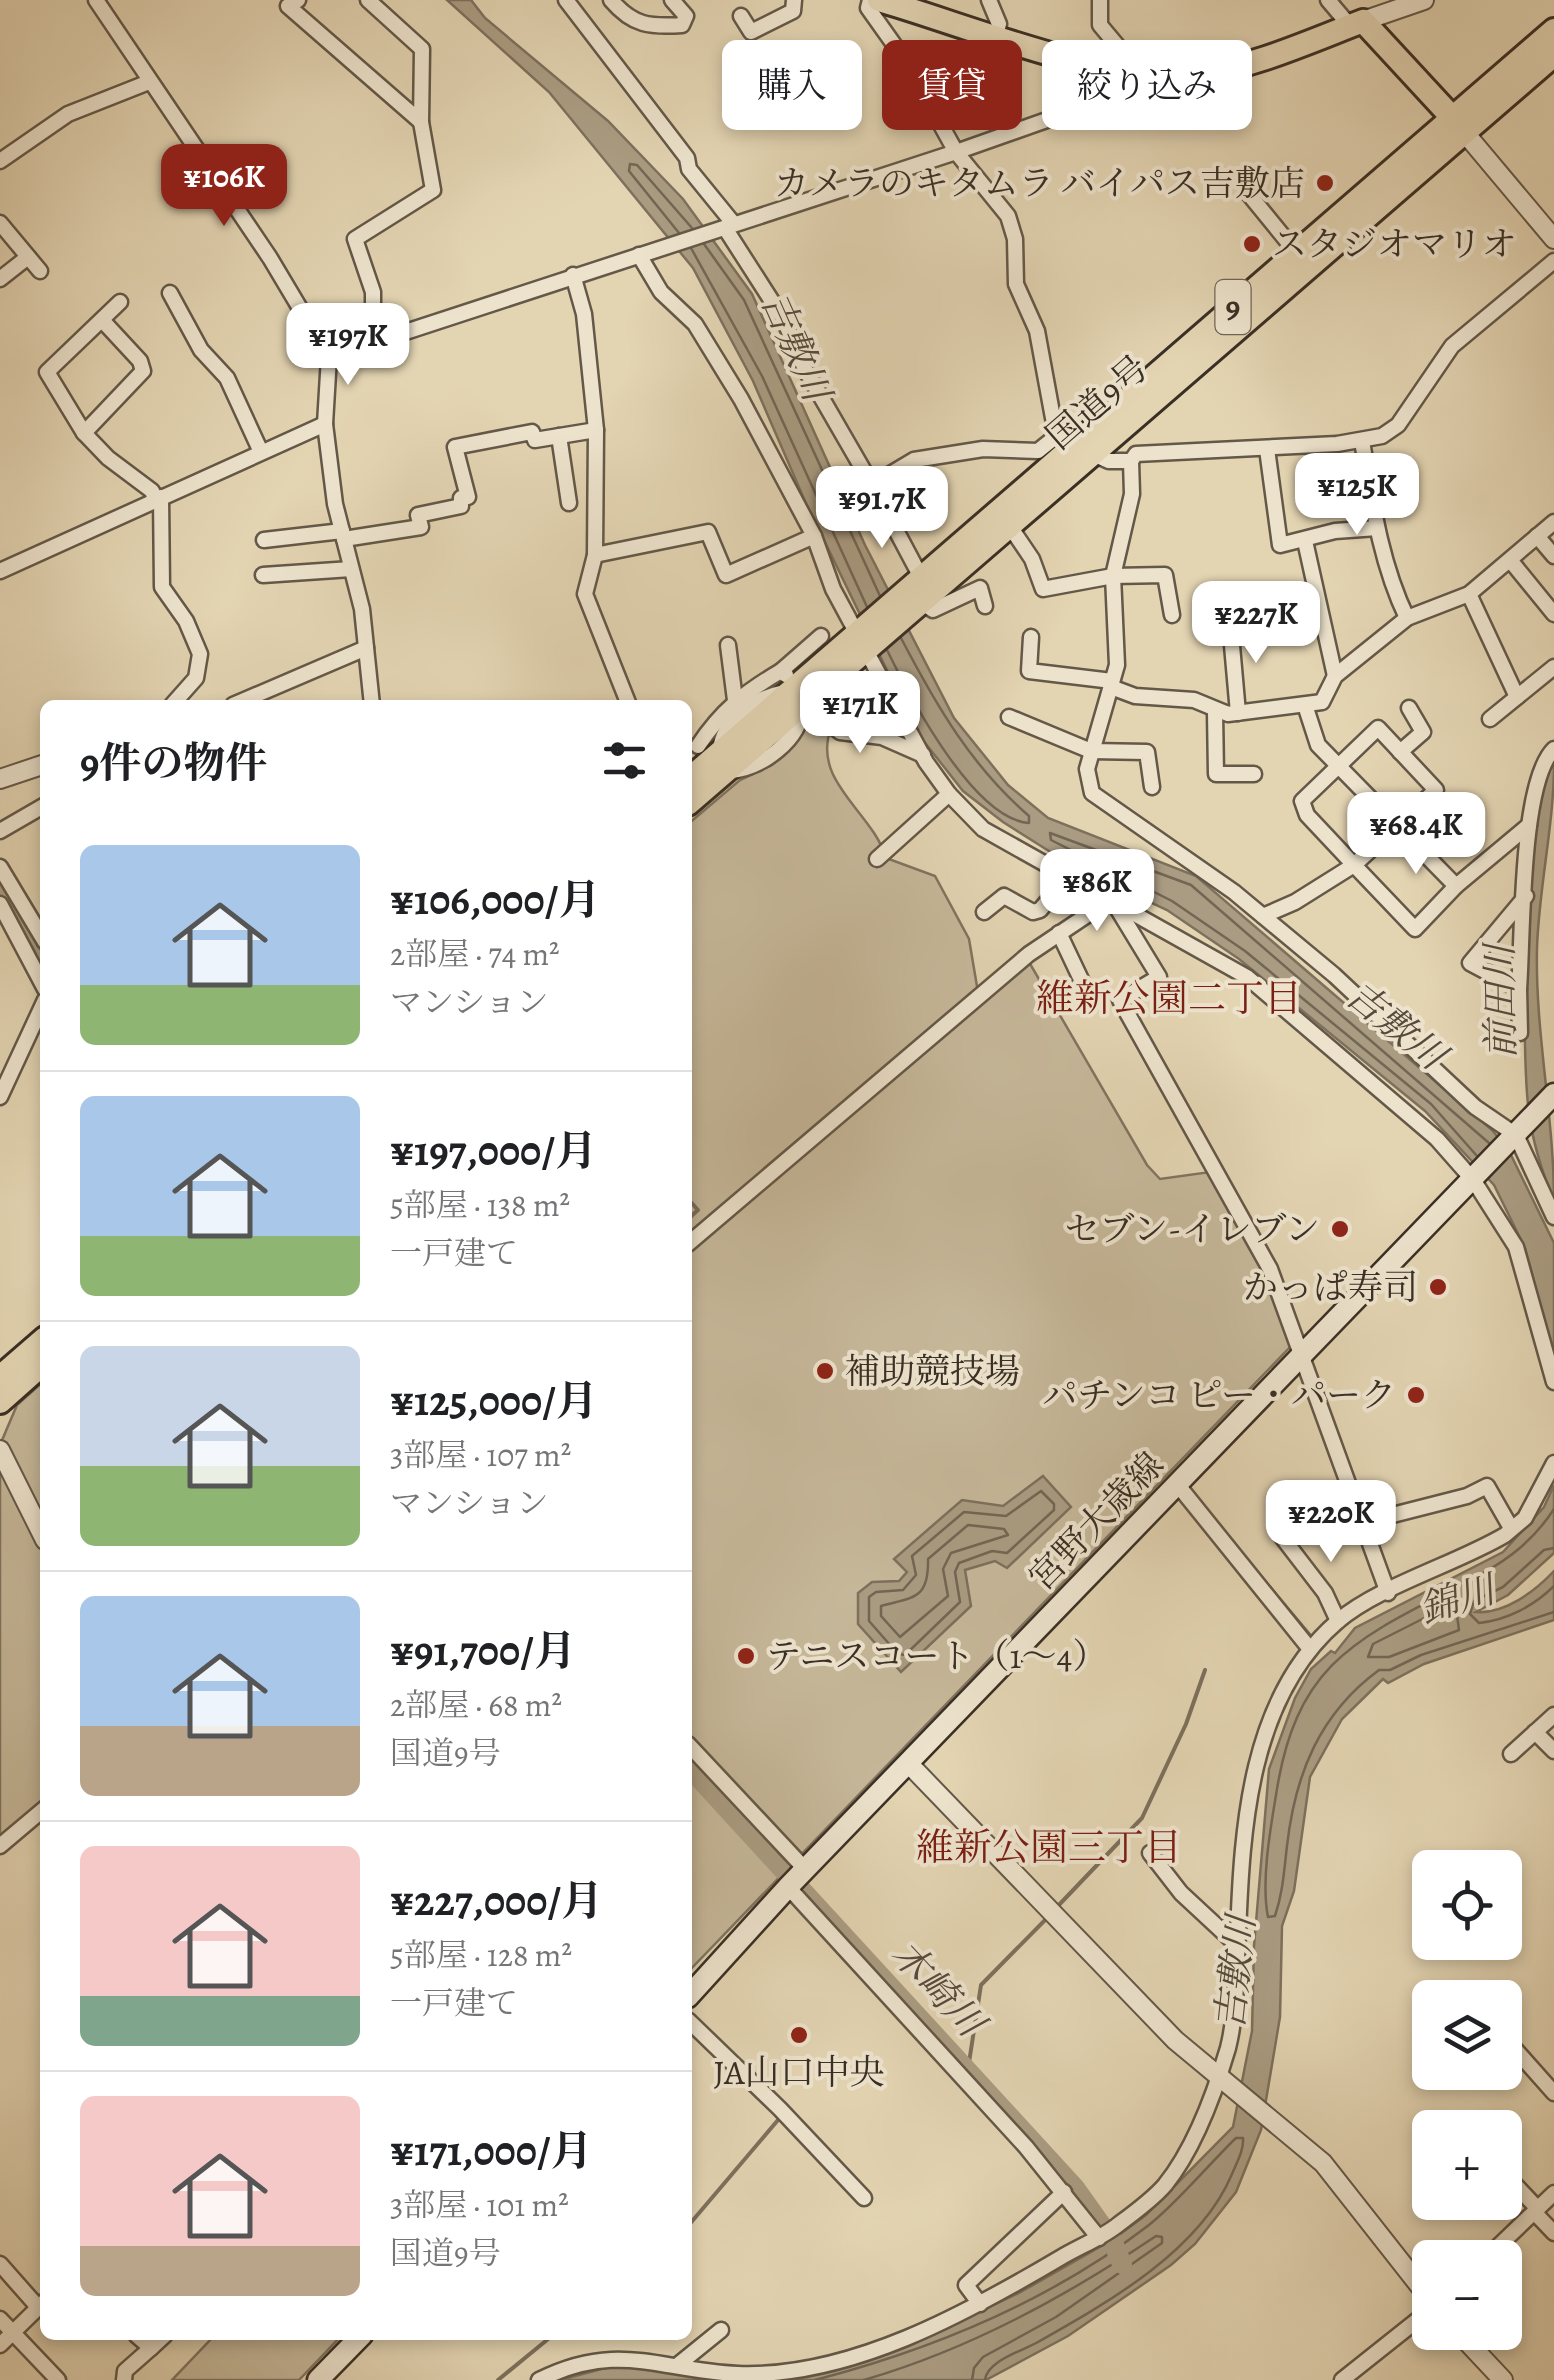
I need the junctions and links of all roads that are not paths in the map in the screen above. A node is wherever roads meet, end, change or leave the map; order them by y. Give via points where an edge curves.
1 (96, 0) edge
2 (368, 0) edge
3 (566, 0) edge
4 (611, 0) edge
5 (672, 0) edge
6 (794, 0) edge
7 (870, 0) edge
8 (878, 0) edge
9 (989, 0) edge
10 (1100, 0) edge
11 (1328, 0) edge
12 (1424, 0) edge
13 (289, 2) edge
14 (741, 16) dead end
15 (1356, 24) junction
16 (1554, 30) edge
17 (996, 35) junction
18 (1112, 40) edge
19 (1042, 48) edge
20 (1554, 55) edge
21 (1252, 58) edge
22 (149, 82) junction
23 (421, 122) junction
24 (1042, 122) edge
25 (1459, 125) junction
26 (956, 152) junction
27 (0, 161) edge
28 (1248, 193) dead end
29 (725, 227) junction
30 (2, 232) edge
31 (1554, 239) edge
32 (1296, 252) junction
33 (638, 255) junction
34 (28, 256) junction
35 (1554, 261) edge
36 (40, 271) dead end
37 (573, 275) junction
38 (0, 280) edge
39 (170, 293) dead end
40 (120, 302) dead end
41 (102, 320) junction
42 (372, 340) junction
43 (329, 357) junction
44 (325, 424) junction
45 (596, 430) junction
46 (84, 433) junction
47 (559, 436) junction
48 (1362, 441) junction
49 (1077, 442) junction
50 (1266, 449) junction
51 (261, 452) junction
52 (1131, 461) junction
53 (872, 485) junction
54 (158, 498) junction
55 (569, 503) dead end
56 (1554, 522) edge
57 (1009, 525) junction
58 (1377, 528) junction
59 (343, 535) junction
60 (814, 536) junction
61 (1537, 536) junction
62 (264, 540) dead end
63 (1305, 541) junction
64 (595, 556) junction
65 (1554, 556) edge
66 (1510, 560) junction
67 (351, 568) junction
68 (0, 571) edge
69 (263, 574) dead end
70 (1113, 576) junction
71 (921, 589) junction
72 (1469, 594) junction
73 (985, 606) dead end
74 (1554, 614) edge
75 (1172, 616) dead end
76 (1407, 618) junction
77 (1230, 623) dead end
78 (821, 636) dead end
79 (1031, 636) dead end
80 (864, 640) junction
81 (728, 645) dead end
82 (366, 648) junction
83 (1554, 667) edge
84 (1335, 676) junction
85 (1111, 684) junction
86 (795, 692) junction
87 (1517, 697) junction
88 (176, 700) edge
89 (245, 700) edge
90 (371, 700) edge
91 (627, 700) edge
92 (735, 700) junction
93 (1304, 704) junction
94 (1409, 708) dead end
95 (1215, 712) junction
96 (1238, 713) junction
97 (1009, 718) dead end
98 (1490, 719) dead end
99 (1554, 749) edge
100 (1091, 751) junction
101 (1400, 752) junction
102 (923, 755) junction
103 (709, 761) edge
104 (40, 766) edge
105 (1338, 766) junction
106 (1254, 774) dead end
107 (0, 779) edge
108 (1152, 787) dead end
109 (949, 794) junction
110 (692, 796) edge
111 (40, 809) edge
112 (1529, 824) junction
113 (1398, 827) junction
114 (0, 831) edge
115 (877, 858) dead end
116 (1354, 865) junction
117 (0, 867) edge
118 (1068, 876) junction
119 (1456, 886) junction
120 (1526, 896) junction
121 (1110, 898) junction
122 (0, 904) edge
123 (984, 912) dead end
124 (1263, 916) junction
125 (40, 932) edge
126 (1059, 934) junction
127 (40, 980) edge
128 (1519, 989) junction
129 (1086, 990) dead end
130 (40, 1010) edge
131 (1520, 1033) dead end
132 (18, 1052) junction
133 (0, 1059) edge
134 (1553, 1095) edge
135 (0, 1097) edge
136 (1519, 1133) junction
137 (1476, 1179) junction
138 (1554, 1217) edge
139 (692, 1241) edge
140 (40, 1342) edge
141 (1303, 1352) junction
142 (40, 1366) edge
143 (0, 1377) edge
144 (1554, 1382) edge
145 (0, 1402) edge
146 (0, 1450) edge
147 (1554, 1463) edge
148 (1177, 1484) junction
149 (1361, 1523) junction
150 (1511, 1528) junction
151 (40, 1530) edge
152 (1282, 1537) dead end
153 (1388, 1593) junction
154 (1338, 1620) junction
155 (1310, 1649) junction
156 (1554, 1715) edge
157 (1535, 1732) junction
158 (692, 1748) edge
159 (1554, 1751) edge
160 (1511, 1754) dead end
161 (909, 1764) junction
162 (40, 1812) edge
163 (0, 1846) edge
164 (1150, 1852) dead end
165 (806, 1870) junction
166 (788, 1887) junction
167 (1237, 1945) junction
168 (692, 1994) edge
169 (692, 2024) edge
170 (1522, 2057) edge
171 (1220, 2078) junction
172 (1554, 2093) edge
173 (1064, 2192) junction
174 (1522, 2194) edge
175 (1554, 2194) edge
176 (864, 2198) dead end
177 (1536, 2210) junction
178 (1554, 2233) edge
179 (1099, 2238) junction
180 (1505, 2240) edge
181 (0, 2264) edge
182 (1412, 2276) edge
183 (40, 2302) edge
184 (980, 2304) junction
185 (40, 2306) edge
186 (0, 2320) edge
187 (1412, 2324) edge
188 (722, 2330) dead end
189 (16, 2332) junction
190 (142, 2340) edge
191 (159, 2340) edge
192 (357, 2340) edge
193 (0, 2346) edge
194 (151, 2348) junction
195 (1475, 2350) edge
196 (679, 2364) junction
197 (58, 2380) edge
198 (124, 2380) edge
199 (318, 2380) edge
200 (539, 2380) edge
201 (1342, 2380) edge
202 (1503, 2380) edge

1 - 22 street
2 - 23 street via 422,49
3 - 29 street via 687,158
4 - 5 street via 645,27 682,25 686,16
6 - 14 street via 792,11 750,32
7 - 26 street via 875,22 906,60
8 - 17 highway
9 - 17 street via 999,24
10 - 18 street via 1100,26
11 - 15 street
12 - 15 street
13 - 23 street
15 - 21 highway
15 - 25 highway
16 - 25 highway, 国道9号 / 9
17 - 19 highway
20 - 25 highway, 国道9号 / 9
22 - 27 street via 68,114
22 - 43 street
23 - 42 street via 433,190 355,240 372,292
24 - 26 street
25 - 31 street
25 - 32 highway, 国道9号 / 9
25 - 49 highway, 国道9号 / 9
26 - 29 street
26 - 49 street via 1008,216 1019,298 1037,332 1054,418
28 - 32 street
29 - 33 street
29 - 53 street via 784,320
30 - 34 street
32 - 49 highway, 国道9号 / 9
33 - 37 street
33 - 60 street via 661,292 694,324
34 - 36 street
34 - 38 street
35 - 48 street via 1452,346 1398,424
37 - 42 street
37 - 45 street via 584,314
39 - 51 street via 201,350 227,378
40 - 41 street
41 - 46 street via 46,372
41 - 46 street via 143,371
42 - 43 street
43 - 44 street
44 - 51 street
44 - 59 street
45 - 47 street
45 - 64 street
46 - 54 street
47 - 55 street
47 - 59 street via 535,440 532,432 455,448 468,497 461,506 418,515 421,526
48 - 50 street
48 - 58 street
49 - 52 street via 1109,461
49 - 53 street via 1038,452 983,449 914,460
49 - 57 highway, 国道9号 / 9
49 - 71 highway, 国道9号 / 9
50 - 52 street via 1136,454
50 - 63 street via 1280,545
51 - 54 street
52 - 70 street via 1132,494
53 - 71 street
54 - 68 street
54 - 88 street via 162,587 200,654 196,678
56 - 61 street
57 - 70 street via 1043,590
57 - 71 highway, 国道9号 / 9
58 - 63 street
58 - 76 street
59 - 62 street
59 - 67 street
60 - 64 street via 726,574 708,532
60 - 80 street via 833,589
61 - 65 street
61 - 66 street
63 - 84 street
64 - 91 street via 585,594
66 - 72 street
66 - 74 street
67 - 69 street
67 - 82 street
70 - 75 street via 1165,574
70 - 85 street via 1119,636
71 - 73 street via 933,610 980,588
71 - 80 highway, 国道9号 / 9
72 - 76 street
72 - 87 street
76 - 84 street
77 - 96 street
78 - 86 street
79 - 85 street via 1029,672
80 - 86 highway, 国道9号 / 9
80 - 102 street
81 - 92 street
82 - 89 street
82 - 90 street
83 - 87 street
84 - 93 street via 1322,702
85 - 95 street via 1135,696 1194,700
85 - 100 street
86 - 92 street
86 - 102 street via 840,732 882,736
86 - 103 highway, 国道9号 / 9
86 - 103 street via 767,696 738,716
87 - 98 street
92 - 103 street
93 - 96 street
93 - 105 street via 1318,745
94 - 101 street via 1424,732
95 - 96 street
95 - 106 street via 1216,774
97 - 100 street
99 - 112 street via 1539,772
100 - 108 street via 1147,752
100 - 124 street via 1092,794
101 - 105 street via 1378,728
101 - 113 street via 1436,790
102 - 109 street
103 - 110 highway, 国道9号 / 9
104 - 107 street
105 - 113 street
105 - 116 street via 1302,801
109 - 115 street
109 - 118 street via 983,829
111 - 114 street
112 - 119 street
112 - 120 street
113 - 116 street
113 - 119 street
116 - 119 street via 1414,929
116 - 124 street
117 - 125 street
118 - 121 street
118 - 123 street via 1040,910 1004,896
120 - 128 street
120 - 128 street via 1470,963
121 - 126 street
121 - 137 street via 1247,978
121 - 141 street via 1159,977 1120,1000 1270,1269
122 - 127 street
124 - 136 street via 1475,1107
126 - 129 street
126 - 139 street
128 - 131 street
130 - 132 street
132 - 133 street
132 - 135 street
134 - 136 main road, 宮野大歳線
136 - 137 main road, 宮野大歳線
136 - 138 street
137 - 141 main road, 宮野大歳線
137 - 144 street via 1516,1247
140 - 143 highway
141 - 148 main road, 宮野大歳線
141 - 149 street
142 - 145 highway
146 - 151 street
147 - 150 street via 1525,1518
148 - 155 street
148 - 161 main road, 宮野大歳線
149 - 150 street via 1487,1486
149 - 153 street
150 - 153 street
152 - 154 street
153 - 154 street
154 - 155 street
155 - 167 street via 1264,1736 1243,1842
156 - 157 street
157 - 159 street
157 - 160 street
158 - 165 street
161 - 165 main road, 宮野大歳線
161 - 171 street via 1136,2002
162 - 163 street
164 - 167 street via 1181,1894
165 - 166 main road, 宮野大歳線
166 - 168 main road, 宮野大歳線
166 - 173 street
167 - 171 street
169 - 176 street
170 - 172 street
171 - 179 street via 1165,2185
171 - 182 street via 1331,2172
173 - 179 street
173 - 184 street via 966,2286
174 - 177 street
175 - 177 street
177 - 178 street
177 - 180 street
179 - 184 street
181 - 183 street
184 - 196 street via 903,2339 808,2368 740,2374
185 - 189 street
186 - 189 street
187 - 201 street
188 - 196 street
189 - 193 street
189 - 197 street
190 - 194 street
191 - 194 street
192 - 199 main road
194 - 198 street via 125,2371
195 - 202 street
196 - 200 street via 612,2359

